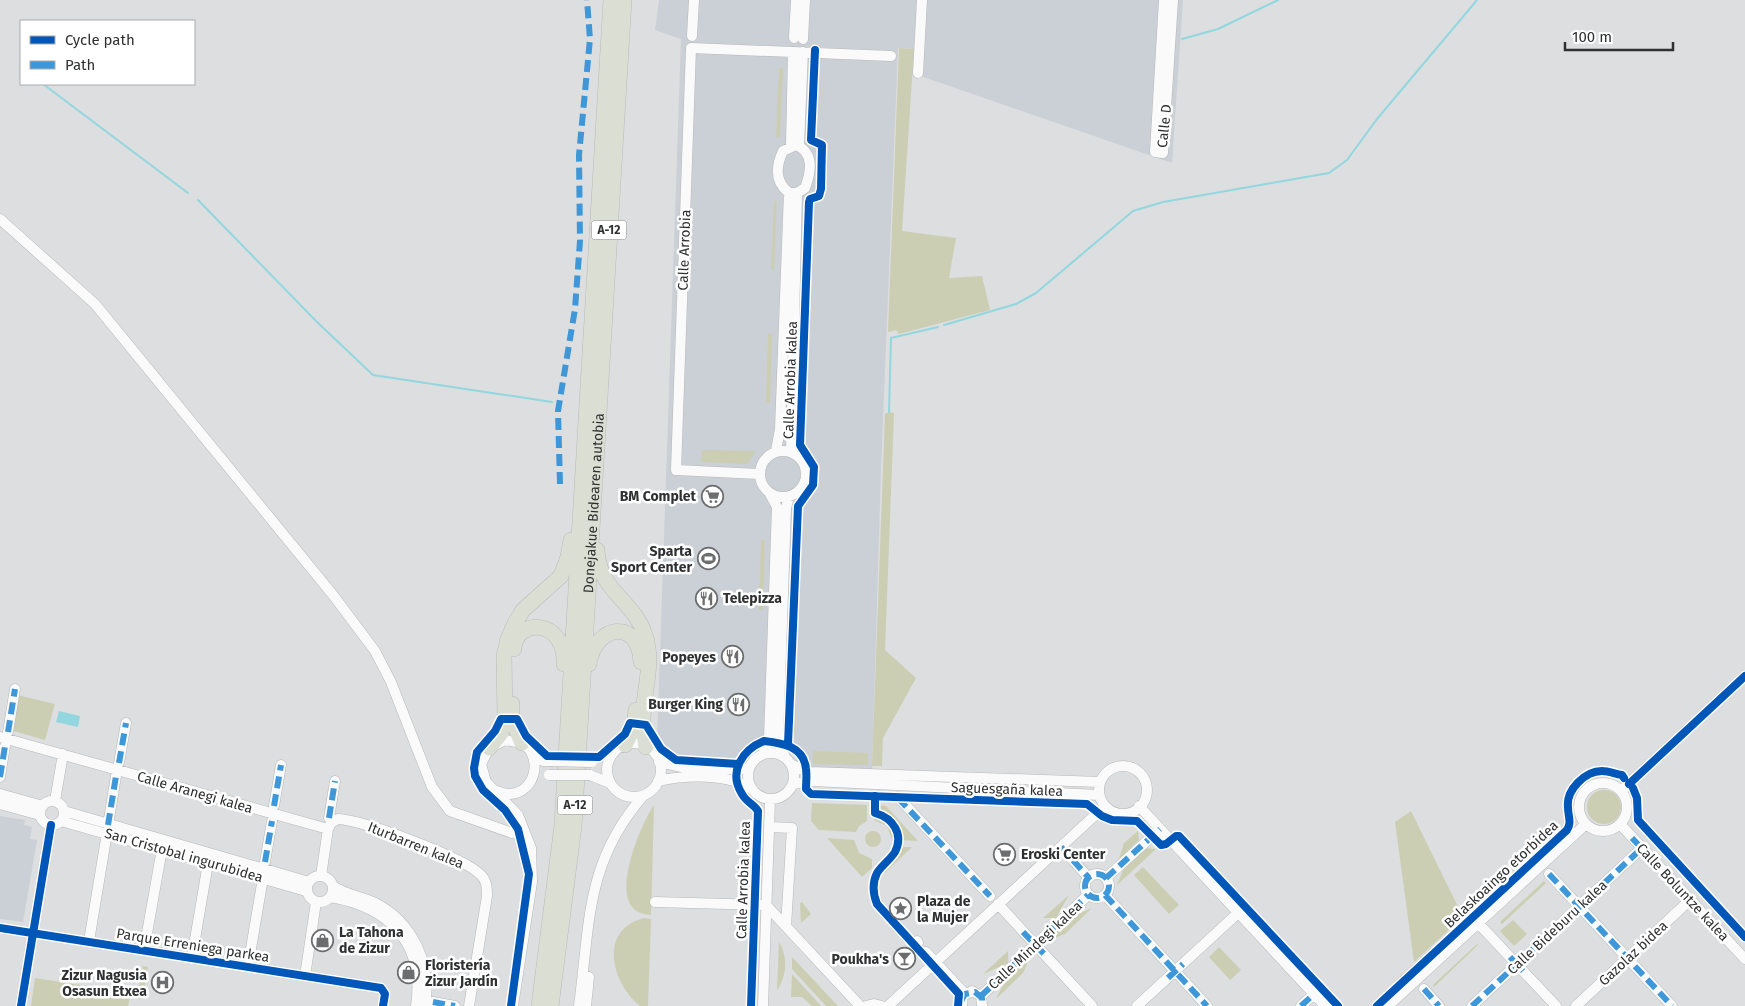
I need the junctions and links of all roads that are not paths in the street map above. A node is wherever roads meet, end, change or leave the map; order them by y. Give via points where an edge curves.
1 (603, 0) edge
2 (611, 0) edge
3 (624, 0) edge
4 (632, 0) edge
5 (694, 0) edge
6 (796, 0) edge
7 (805, 0) edge
8 (922, 0) edge
9 (1164, 0) edge
10 (1173, 0) edge
11 (692, 36) dead end
12 (798, 52) junction
13 (891, 56) dead end
14 (620, 66) junction
15 (918, 72) dead end
16 (795, 146) junction
17 (602, 152) junction
18 (793, 193) junction
19 (0, 219) edge
20 (776, 451) junction
21 (790, 452) junction
22 (597, 454) junction
23 (583, 467) junction
24 (759, 474) junction
25 (770, 494) junction
26 (789, 496) junction
27 (1745, 676) edge
28 (15, 689) dead end
29 (567, 716) junction
30 (126, 723) dead end
31 (580, 737) junction
32 (4, 738) edge
33 (625, 745) junction
34 (527, 747) junction
35 (646, 747) junction
36 (489, 748) junction
37 (63, 754) junction
38 (763, 754) junction
39 (610, 759) junction
40 (788, 761) junction
41 (659, 762) junction
42 (119, 763) dead end
43 (281, 765) dead end
44 (749, 769) junction
45 (534, 775) junction
46 (116, 776) dead end
47 (0, 777) edge
48 (335, 781) dead end
49 (658, 781) junction
50 (1100, 782) junction
51 (610, 783) junction
52 (793, 784) junction
53 (492, 788) junction
54 (752, 790) junction
55 (1621, 791) junction
56 (0, 794) edge
57 (1099, 795) junction
58 (643, 796) junction
59 (898, 797) dead end
60 (770, 800) junction
61 (55, 802) junction
62 (0, 804) edge
63 (274, 806) dead end
64 (1105, 806) junction
65 (1140, 806) junction
66 (42, 810) junction
67 (329, 818) dead end
68 (59, 819) junction
69 (272, 821) dead end
70 (1586, 824) junction
71 (1620, 824) junction
72 (769, 827) junction
73 (1160, 828) junction
74 (108, 829) junction
75 (328, 829) junction
76 (512, 834) dead end
77 (1061, 847) junction
78 (1642, 848) junction
79 (162, 849) junction
80 (265, 862) dead end
81 (208, 863) junction
82 (1549, 874) dead end
83 (321, 876) junction
84 (263, 878) junction
85 (1089, 878) junction
86 (1106, 878) junction
87 (308, 886) junction
88 (332, 886) junction
89 (1088, 894) junction
90 (1105, 895) junction
91 (990, 896) dead end
92 (330, 897) junction
93 (1690, 900) junction
94 (316, 902) junction
95 (655, 902) dead end
96 (998, 904) junction
97 (766, 905) junction
98 (1579, 906) junction
99 (1238, 913) junction
100 (1478, 923) junction
101 (786, 926) junction
102 (0, 928) edge
103 (33, 934) junction
104 (89, 941) junction
105 (586, 945) junction
106 (1035, 945) junction
107 (144, 950) junction
108 (926, 952) dead end
109 (192, 957) junction
110 (1628, 958) junction
111 (1745, 959) edge
112 (936, 962) junction
113 (1517, 964) junction
114 (248, 966) junction
115 (1175, 971) junction
116 (305, 976) junction
117 (1424, 989) dead end
118 (965, 994) junction
119 (1314, 994) junction
120 (982, 1001) edge
121 (429, 1004) edge
122 (21, 1006) edge
123 (383, 1006) edge
124 (416, 1006) edge
125 (455, 1006) edge
126 (469, 1006) edge
127 (513, 1006) edge
128 (539, 1006) edge
129 (551, 1006) edge
130 (578, 1006) edge
131 (586, 1006) edge
132 (763, 1006) edge
133 (860, 1006) edge
134 (866, 1006) edge
135 (882, 1006) edge
136 (888, 1006) edge
137 (962, 1006) edge
138 (1092, 1006) edge
139 (1137, 1006) edge
140 (1208, 1006) edge
141 (1301, 1006) edge
142 (1325, 1006) edge
143 (1388, 1006) edge
144 (1440, 1006) edge
145 (1472, 1006) edge
146 (1556, 1006) edge
147 (1576, 1006) edge
148 (1672, 1006) edge

1 - 17 highway via 598,137
2 - 17 highway, Donejakue Bidearen autobia / A-12
3 - 14 highway, Donejakue Bidearen autobia / A-12
4 - 14 highway
5 - 11 street
6 - 7 street via 798,38
8 - 15 street
9 - 10 street, Calle D via 1155,152 1164,153
12 - 13 street, Calle Arrobia
12 - 16 street
12 - 24 street, Calle Arrobia via 691,48 676,470
14 - 22 highway, Donejakue Bidearen autobia / A-12
16 - 18 street via 784,151 778,168 780,182
16 - 18 street via 809,156 810,171 806,188
17 - 23 highway, Donejakue Bidearen autobia / A-12
18 - 20 street via 780,429
18 - 21 street
19 - 76 street via 95,304 370,644 391,682 432,787 441,801 450,811
20 - 21 street
20 - 24 street via 764,460
21 - 26 street via 803,462 806,477 801,489
22 - 31 highway, Donejakue Bidearen autobia / A-12
22 - 35 highway via 598,567 615,594 634,613 648,646 642,724
23 - 29 highway, Donejakue Bidearen autobia / A-12
23 - 36 highway via 575,498 568,557 561,576 523,610 508,639 504,656 505,719 501,733
24 - 25 street via 764,489
25 - 26 street
25 - 38 street via 776,507 776,517 769,739
26 - 40 street via 778,739
27 - 55 street
28 - 32 street
29 - 34 highway via 563,646 556,634 545,628 532,627 522,633 514,645 512,719
29 - 128 highway, Donejakue Bidearen autobia / A-12 via 562,825
30 - 42 street
31 - 33 highway via 587,710 591,653 605,634 623,632 634,637 640,650 641,667 634,727
31 - 129 highway, Donejakue Bidearen autobia / A-12 via 574,826
32 - 37 street, Calle Aranegi kalea
32 - 47 street
33 - 35 street
33 - 39 street via 618,748
34 - 36 street via 505,740
34 - 39 street, bridge via 543,761
34 - 45 street via 535,758
35 - 41 street
36 - 53 street via 484,755 482,773
37 - 61 street
37 - 75 street, Calle Aranegi kalea
38 - 40 street via 772,752
38 - 44 street via 753,761
39 - 51 street via 607,775
40 - 50 street, Saguesgaña kalea via 810,772
40 - 52 street via 794,773
41 - 44 street via 685,768
41 - 49 street
43 - 63 street, Calle Aranegi kalea
44 - 54 street
45 - 51 street, bridge via 590,775
45 - 53 street via 524,789 517,792 500,792
46 - 74 street, Calle Aranegi kalea
48 - 67 street
49 - 54 street via 732,779
49 - 58 street
50 - 57 street
50 - 65 street via 1105,774 1117,767 1134,769 1146,786
51 - 58 street via 620,794
52 - 57 street, Saguesgaña kalea via 813,781
52 - 60 street via 784,796
53 - 127 street via 518,815 533,862 528,917
54 - 60 street
55 - 70 street via 1601,783 1585,791 1579,809
55 - 71 street via 1628,806
56 - 66 street
57 - 64 street
58 - 105 street via 613,836 605,854 591,903
59 - 91 street
60 - 72 street, Calle Arrobia kalea
61 - 66 street via 50,801
61 - 68 street via 62,806
62 - 66 street
64 - 65 street via 1121,813
64 - 77 street
65 - 73 street
66 - 68 street via 43,820
68 - 74 street, San Cristobal ingurubidea
68 - 103 street
69 - 80 street
70 - 71 street via 1606,831
70 - 100 street, Belaskoaingo etorbidea
71 - 78 street, Calle Boluntze kalea
72 - 97 street, Calle Arrobia kalea
72 - 101 street, Calle Arrobia kalea via 792,828
73 - 86 street
73 - 99 street
74 - 79 street, San Cristobal ingurubidea
74 - 87 street, San Cristobal ingurubidea
74 - 104 street, Calle Aranegi kalea
75 - 83 street
75 - 126 street, Iturbarren kalea via 338,818 356,821 394,833 469,866 481,875 486,883 487,896
77 - 85 street
77 - 96 street
78 - 93 street, Calle Boluntze kalea
78 - 98 street, Calle Bideburu kalea
79 - 81 street, San Cristobal ingurubidea
79 - 107 street
81 - 84 street, San Cristobal ingurubidea
81 - 109 street
82 - 98 street
83 - 87 street via 316,876
83 - 88 street
84 - 87 street, San Cristobal ingurubidea
84 - 114 street
85 - 86 street via 1096,874
85 - 89 street via 1085,888
86 - 90 street via 1109,889
87 - 94 street
88 - 92 street
88 - 121 street via 375,903 399,920 409,932 420,951
89 - 90 street via 1095,898
89 - 106 street, Calle Mindegi kalea
90 - 115 street
92 - 94 street
92 - 124 street via 378,914 403,937 412,953 417,974
93 - 110 street, Gazolaz bidea
93 - 111 street, Calle Boluntze kalea
94 - 116 street
95 - 97 street
96 - 106 street
96 - 112 street
97 - 101 street
97 - 132 street, Calle Arrobia kalea
98 - 110 street
98 - 113 street, Calle Bideburu kalea
99 - 115 street
99 - 119 street
100 - 113 street
100 - 143 street, Belaskoaingo etorbidea
101 - 133 street
102 - 103 street, Parque Erreniega parkea
103 - 104 street, Parque Erreniega parkea
103 - 122 street
104 - 107 street, Parque Erreniega parkea
105 - 130 street
105 - 131 street via 590,962
106 - 120 street, Calle Mindegi kalea
106 - 138 street
107 - 109 street, Parque Erreniega parkea
108 - 112 street
109 - 114 street, Parque Erreniega parkea
110 - 147 street, Gazolaz bidea
110 - 148 street
112 - 118 street
112 - 136 street
113 - 145 street, Calle Bideburu kalea
113 - 146 street
114 - 116 street, Parque Erreniega parkea
115 - 139 street
115 - 140 street
116 - 123 street, Parque Erreniega parkea via 381,988 385,994
117 - 144 street
118 - 120 street via 972,991
118 - 137 street
119 - 141 street
119 - 142 street
121 - 125 street
134 - 135 street

